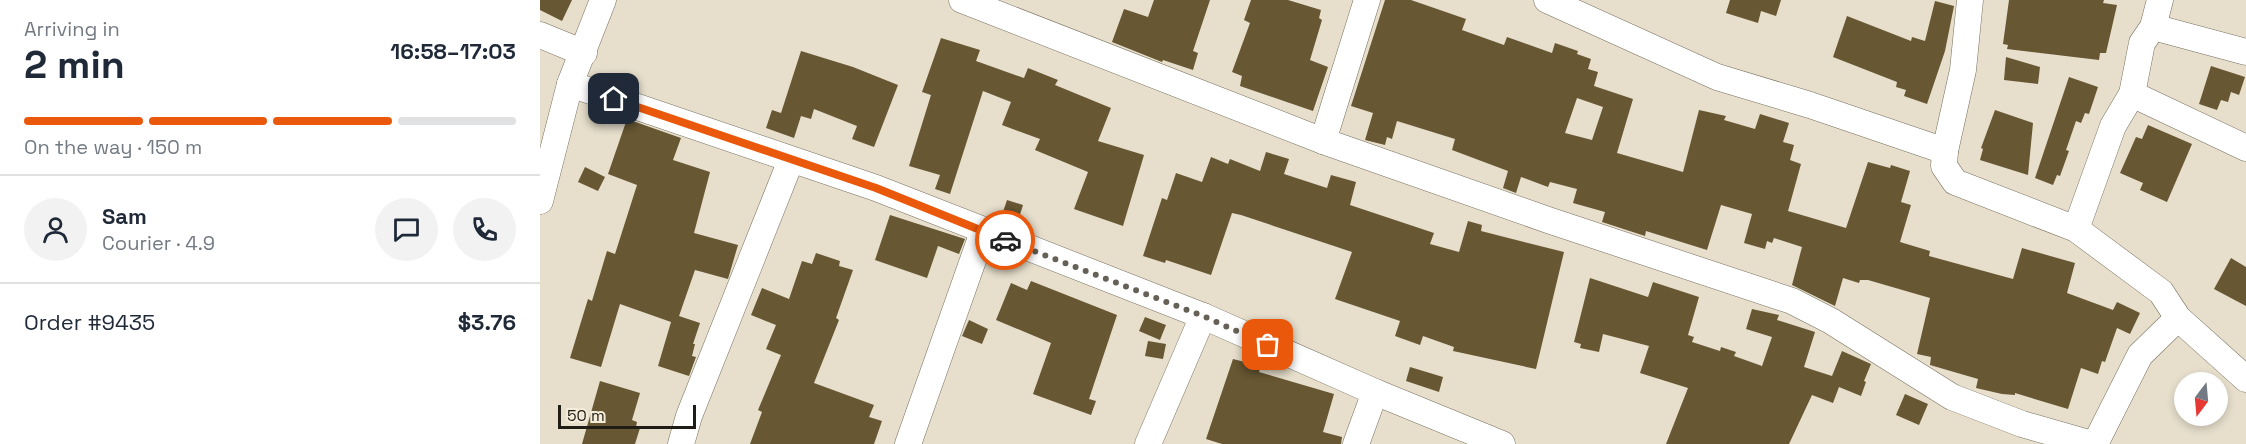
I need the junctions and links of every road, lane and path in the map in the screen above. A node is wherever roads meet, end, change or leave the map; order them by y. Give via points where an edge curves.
1 (603, 0) edge
2 (962, 0) edge
3 (1367, 0) edge
4 (1547, 0) edge
5 (1970, 0) edge
6 (2160, 0) edge
7 (2153, 27) junction
8 (540, 35) edge
9 (2246, 52) edge
10 (584, 53) junction
11 (570, 84) junction
12 (2132, 94) junction
13 (1323, 141) junction
14 (2246, 148) edge
15 (1945, 151) junction
16 (791, 160) junction
17 (540, 201) edge
18 (2076, 229) junction
19 (983, 232) junction
20 (1203, 316) junction
21 (2178, 318) junction
22 (2246, 379) edge
23 (1375, 392) junction
24 (681, 444) edge
25 (908, 444) edge
26 (1148, 444) edge
27 (1356, 444) edge
28 (1502, 444) edge
29 (2094, 444) edge

1 - 10 street
2 - 13 street
3 - 13 street
4 - 15 street via 1717,77
5 - 15 street via 1964,70
6 - 7 street
7 - 9 street
7 - 12 street via 2142,43
8 - 10 street
10 - 11 street
11 - 16 street
11 - 17 street
12 - 14 street
12 - 18 street via 2113,126
13 - 29 street via 1792,301 1952,397 2022,424
15 - 18 street via 1944,166 1955,182
16 - 19 street via 876,188
16 - 24 street
18 - 21 street via 2161,292
19 - 20 street
19 - 25 street
20 - 23 street
20 - 26 street
21 - 22 street
21 - 29 street via 2140,355
23 - 27 street
23 - 28 street

